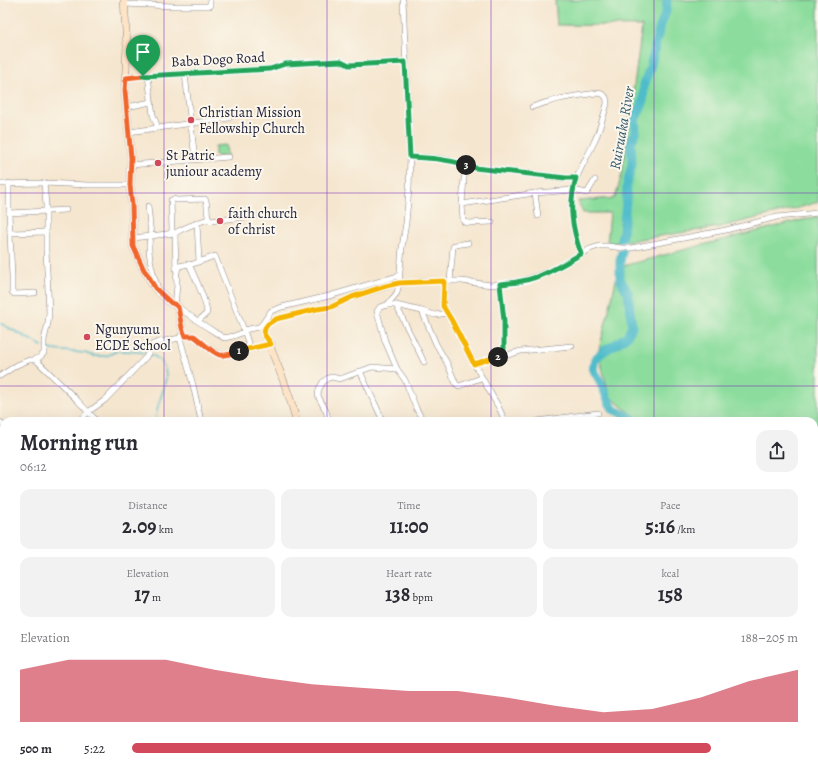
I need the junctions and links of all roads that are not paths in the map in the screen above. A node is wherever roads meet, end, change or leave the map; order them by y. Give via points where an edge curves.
1 (210, 0) edge
2 (402, 0) edge
3 (124, 2) edge
4 (405, 62) junction
5 (185, 74) junction
6 (148, 76) junction
7 (126, 78) junction
8 (151, 102) junction
9 (127, 107) junction
10 (532, 107) dead end
11 (229, 118) dead end
12 (191, 123) junction
13 (158, 128) junction
14 (129, 132) junction
15 (230, 157) dead end
16 (410, 157) junction
17 (195, 159) junction
18 (130, 165) junction
19 (465, 165) junction
20 (576, 178) junction
21 (595, 180) dead end
22 (9, 183) junction
23 (44, 183) junction
24 (0, 184) edge
25 (130, 185) junction
26 (573, 190) junction
27 (535, 193) junction
28 (462, 204) junction
29 (148, 206) dead end
30 (46, 210) junction
31 (66, 210) dead end
32 (8, 213) junction
33 (818, 213) edge
34 (255, 216) dead end
35 (538, 216) dead end
36 (208, 219) junction
37 (492, 222) dead end
38 (198, 223) junction
39 (46, 232) junction
40 (10, 233) junction
41 (172, 234) junction
42 (151, 236) junction
43 (133, 238) junction
44 (468, 243) dead end
45 (581, 254) junction
46 (199, 261) junction
47 (189, 264) junction
48 (398, 276) dead end
49 (176, 279) junction
50 (447, 281) junction
51 (399, 283) junction
52 (500, 284) junction
53 (159, 292) junction
54 (35, 293) dead end
55 (387, 305) junction
56 (396, 305) junction
57 (178, 307) junction
58 (422, 311) junction
59 (447, 313) junction
60 (198, 321) junction
61 (182, 328) junction
62 (244, 331) junction
63 (180, 338) junction
64 (271, 344) junction
65 (572, 346) dead end
66 (250, 349) junction
67 (504, 356) junction
68 (36, 359) junction
69 (424, 362) dead end
70 (474, 364) junction
71 (398, 370) junction
72 (360, 372) junction
73 (0, 376) edge
74 (481, 378) junction
75 (88, 412) junction
76 (598, 413) dead end
77 (84, 417) edge
78 (93, 417) edge
79 (200, 417) edge
80 (295, 417) edge
81 (327, 417) edge
82 (381, 417) edge
83 (421, 417) edge
84 (503, 417) edge
85 (568, 417) edge

1 - 3 street via 210,6
2 - 4 street
3 - 7 street
4 - 5 street, Baba Dogo Road via 349,65 341,61 285,64 270,69
4 - 16 street
5 - 6 street, Baba Dogo Road
5 - 12 street
6 - 7 street, Baba Dogo Road
6 - 8 street
7 - 9 street
8 - 9 street
8 - 13 street
9 - 14 street
10 - 20 street via 574,96 600,93 606,98 607,104 595,141
11 - 12 street
12 - 13 street
12 - 17 street
13 - 14 street
14 - 18 street
15 - 17 street
16 - 19 street via 436,158
16 - 51 street via 409,198
17 - 18 street
18 - 25 street
19 - 20 street
19 - 28 street
20 - 26 street
21 - 26 street via 587,193
22 - 23 street
22 - 24 street
22 - 32 street
23 - 25 street
23 - 30 street
25 - 43 street
26 - 27 street
26 - 45 street via 571,210
27 - 28 street
27 - 35 street
28 - 37 street via 464,222
29 - 42 street
30 - 31 street
30 - 32 street
30 - 39 street
32 - 40 street
33 - 45 street via 778,218 631,248 599,246
34 - 36 street via 214,221
36 - 38 street
36 - 41 street via 205,199 170,200
38 - 41 street
38 - 46 street
39 - 40 street
39 - 68 street via 49,317 44,353
40 - 54 street via 12,293
41 - 42 street
41 - 49 street
42 - 43 street
42 - 53 street via 151,265
43 - 53 street via 133,246 144,270
44 - 50 street via 452,247
45 - 52 street via 536,277
46 - 47 street
46 - 62 street via 215,256
47 - 49 street via 178,267
47 - 60 street via 207,313
48 - 62 street via 282,307 271,312 259,327
49 - 57 street
50 - 51 street
50 - 52 street
50 - 59 street via 443,306
51 - 55 street via 397,293
51 - 64 street via 352,297 331,307 272,321 265,328 264,334
52 - 67 street
53 - 57 street
55 - 56 street
55 - 71 street via 377,311 385,341
56 - 58 street
56 - 69 street
57 - 60 street
57 - 61 street
58 - 59 street via 435,315
58 - 74 street via 456,384 459,386
59 - 70 street
60 - 62 street via 224,338
61 - 63 street
61 - 66 street via 185,336 194,336 220,355
62 - 66 street
63 - 75 street via 153,344 146,357 105,400
63 - 79 street
64 - 66 street
64 - 80 street
65 - 67 street via 521,351
67 - 70 street
68 - 73 street via 17,365
68 - 75 street
70 - 74 street
71 - 72 street via 372,367
71 - 83 street
72 - 81 street via 340,379 328,378 323,382 318,395
72 - 82 street
74 - 84 street
75 - 77 street
75 - 78 street
76 - 85 street

